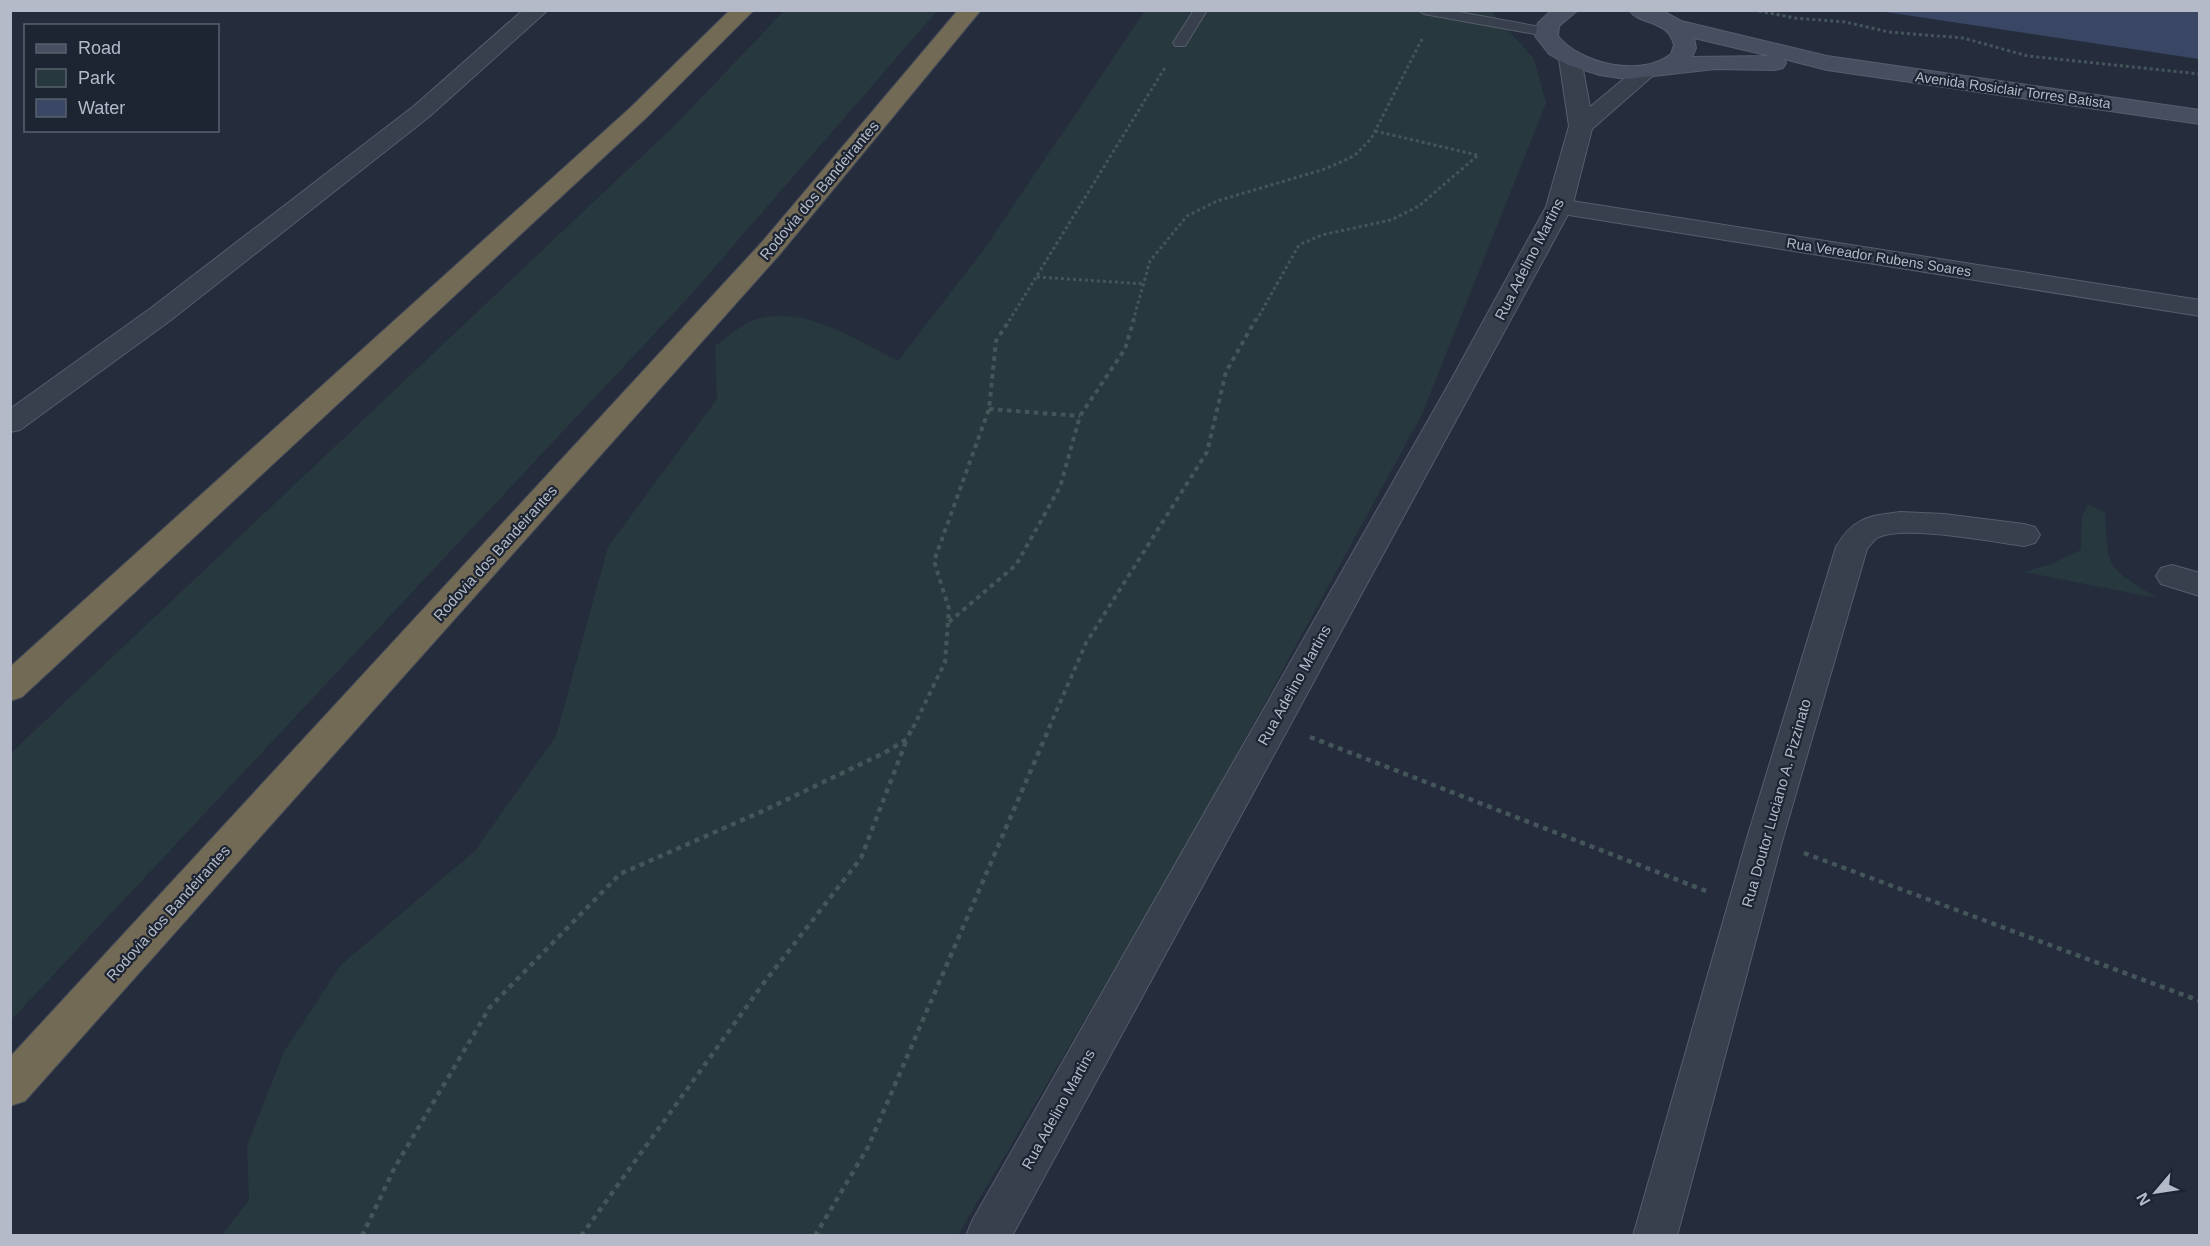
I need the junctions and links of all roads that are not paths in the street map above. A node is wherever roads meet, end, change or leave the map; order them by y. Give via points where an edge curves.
1 (537, 10) edge
2 (743, 10) edge
3 (970, 10) edge
4 (1200, 10) edge
5 (1424, 10) edge
6 (1527, 10) edge
7 (1567, 10) edge
8 (1640, 10) edge
9 (1673, 26) junction
10 (1546, 29) junction
11 (1180, 43) road end
12 (1570, 59) junction
13 (1827, 63) junction
14 (1658, 69) junction
15 (2199, 117) edge
16 (1581, 126) junction
17 (1559, 207) junction
18 (2199, 308) edge
19 (10, 423) edge
20 (2024, 535) dead end
21 (10, 688) edge
22 (10, 1087) edge
23 (988, 1236) edge
24 (1655, 1236) edge

1 - 19 street via 422,111 161,314
2 - 21 highway via 638,113
3 - 22 highway, Rodovia dos Bandeirantes via 771,248
4 - 11 lane
5 - 10 lane
6 - 10 main road
7 - 10 main road
8 - 9 main road, Avenida Rosiclair Torres Batista
9 - 13 main road, Avenida Rosiclair Torres Batista
9 - 14 main road via 1683,36 1686,47 1681,58
10 - 12 main road via 1549,42
12 - 14 main road, Avenida Rosiclair Torres Batista via 1606,70
12 - 16 street, Rua Adelino Martins
13 - 14 main road, Avenida Rosiclair Torres Batista via 1715,62
13 - 15 main road, Avenida Rosiclair Torres Batista
14 - 16 street
16 - 17 street, Rua Adelino Martins
17 - 18 street, Rua Vereador Rubens Soares
17 - 23 street, Rua Adelino Martins
20 - 24 street, Rua Doutor Luciano A. Pizzinato via 1905,521 1865,530 1852,547 1765,838

